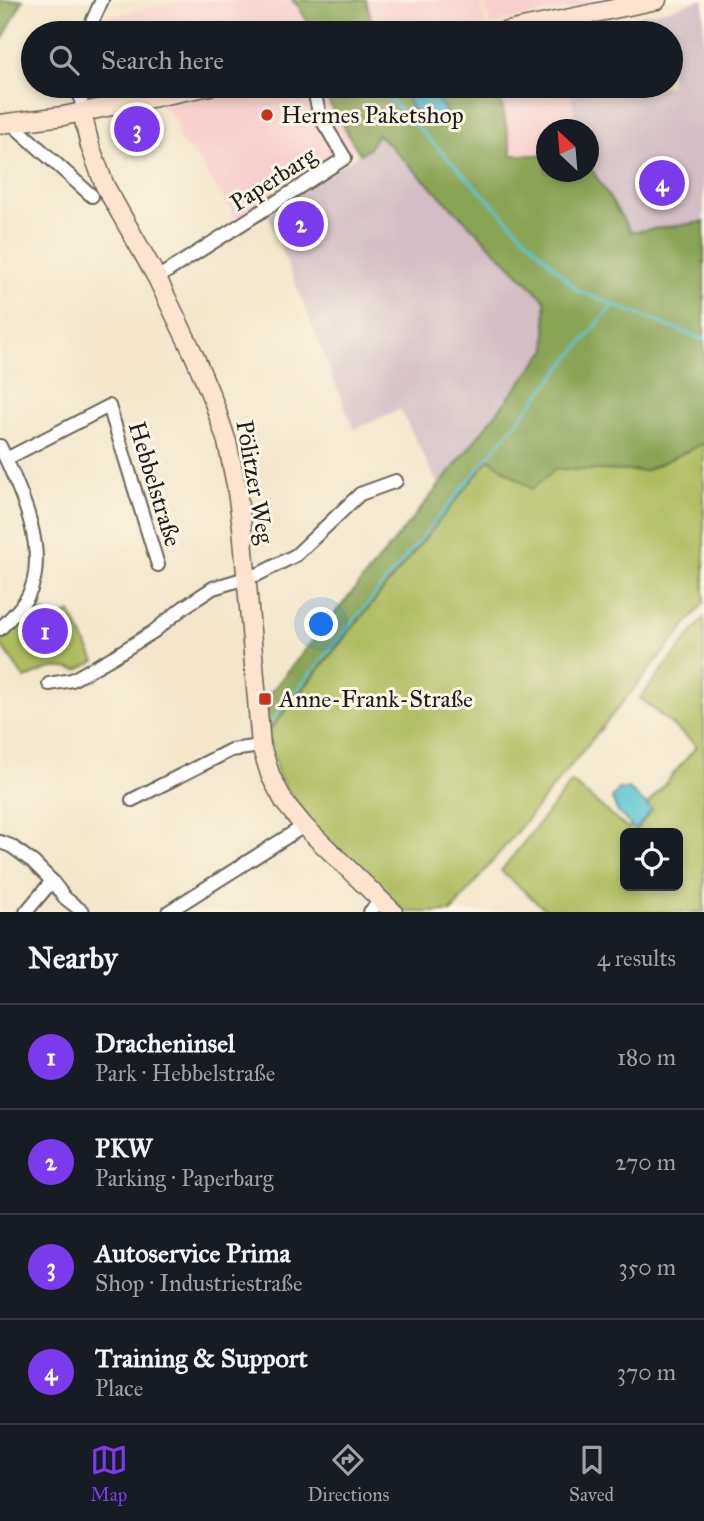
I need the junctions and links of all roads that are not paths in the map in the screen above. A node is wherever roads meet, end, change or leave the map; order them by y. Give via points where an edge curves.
1 (102, 0) edge
2 (657, 0) edge
3 (92, 21) edge
4 (556, 21) edge
5 (81, 98) edge
6 (151, 98) edge
7 (316, 98) edge
8 (82, 112) junction
9 (6, 124) edge
10 (92, 196) dead end
11 (157, 278) junction
12 (0, 446) edge
13 (6, 459) junction
14 (396, 481) dead end
15 (158, 565) dead end
16 (246, 577) junction
17 (0, 629) edge
18 (49, 684) dead end
19 (261, 746) junction
20 (132, 800) dead end
21 (304, 826) junction
22 (0, 842) edge
23 (52, 881) junction
24 (381, 908) edge
25 (26, 912) edge
26 (83, 912) edge
27 (168, 912) edge

1 - 3 street
2 - 4 main road
5 - 8 street
6 - 8 main road
7 - 11 street, Paperbarg via 320,117 345,158
8 - 9 main road
8 - 11 main road, Pölitzer Weg via 104,186
9 - 10 street
11 - 16 main road, Pölitzer Weg via 194,355 227,442
12 - 13 street
13 - 15 street, Hebbelstraße via 109,406
13 - 17 street via 30,519 37,560 29,595
14 - 16 street via 360,494 296,555
16 - 18 street via 212,588 153,632 72,680
16 - 19 main road, Pölitzer Weg
19 - 20 street via 231,750
19 - 21 main road, Pölitzer Weg via 271,777
21 - 24 main road, Pölitzer Weg
21 - 27 street
22 - 23 street via 33,862
23 - 25 street
23 - 26 street

